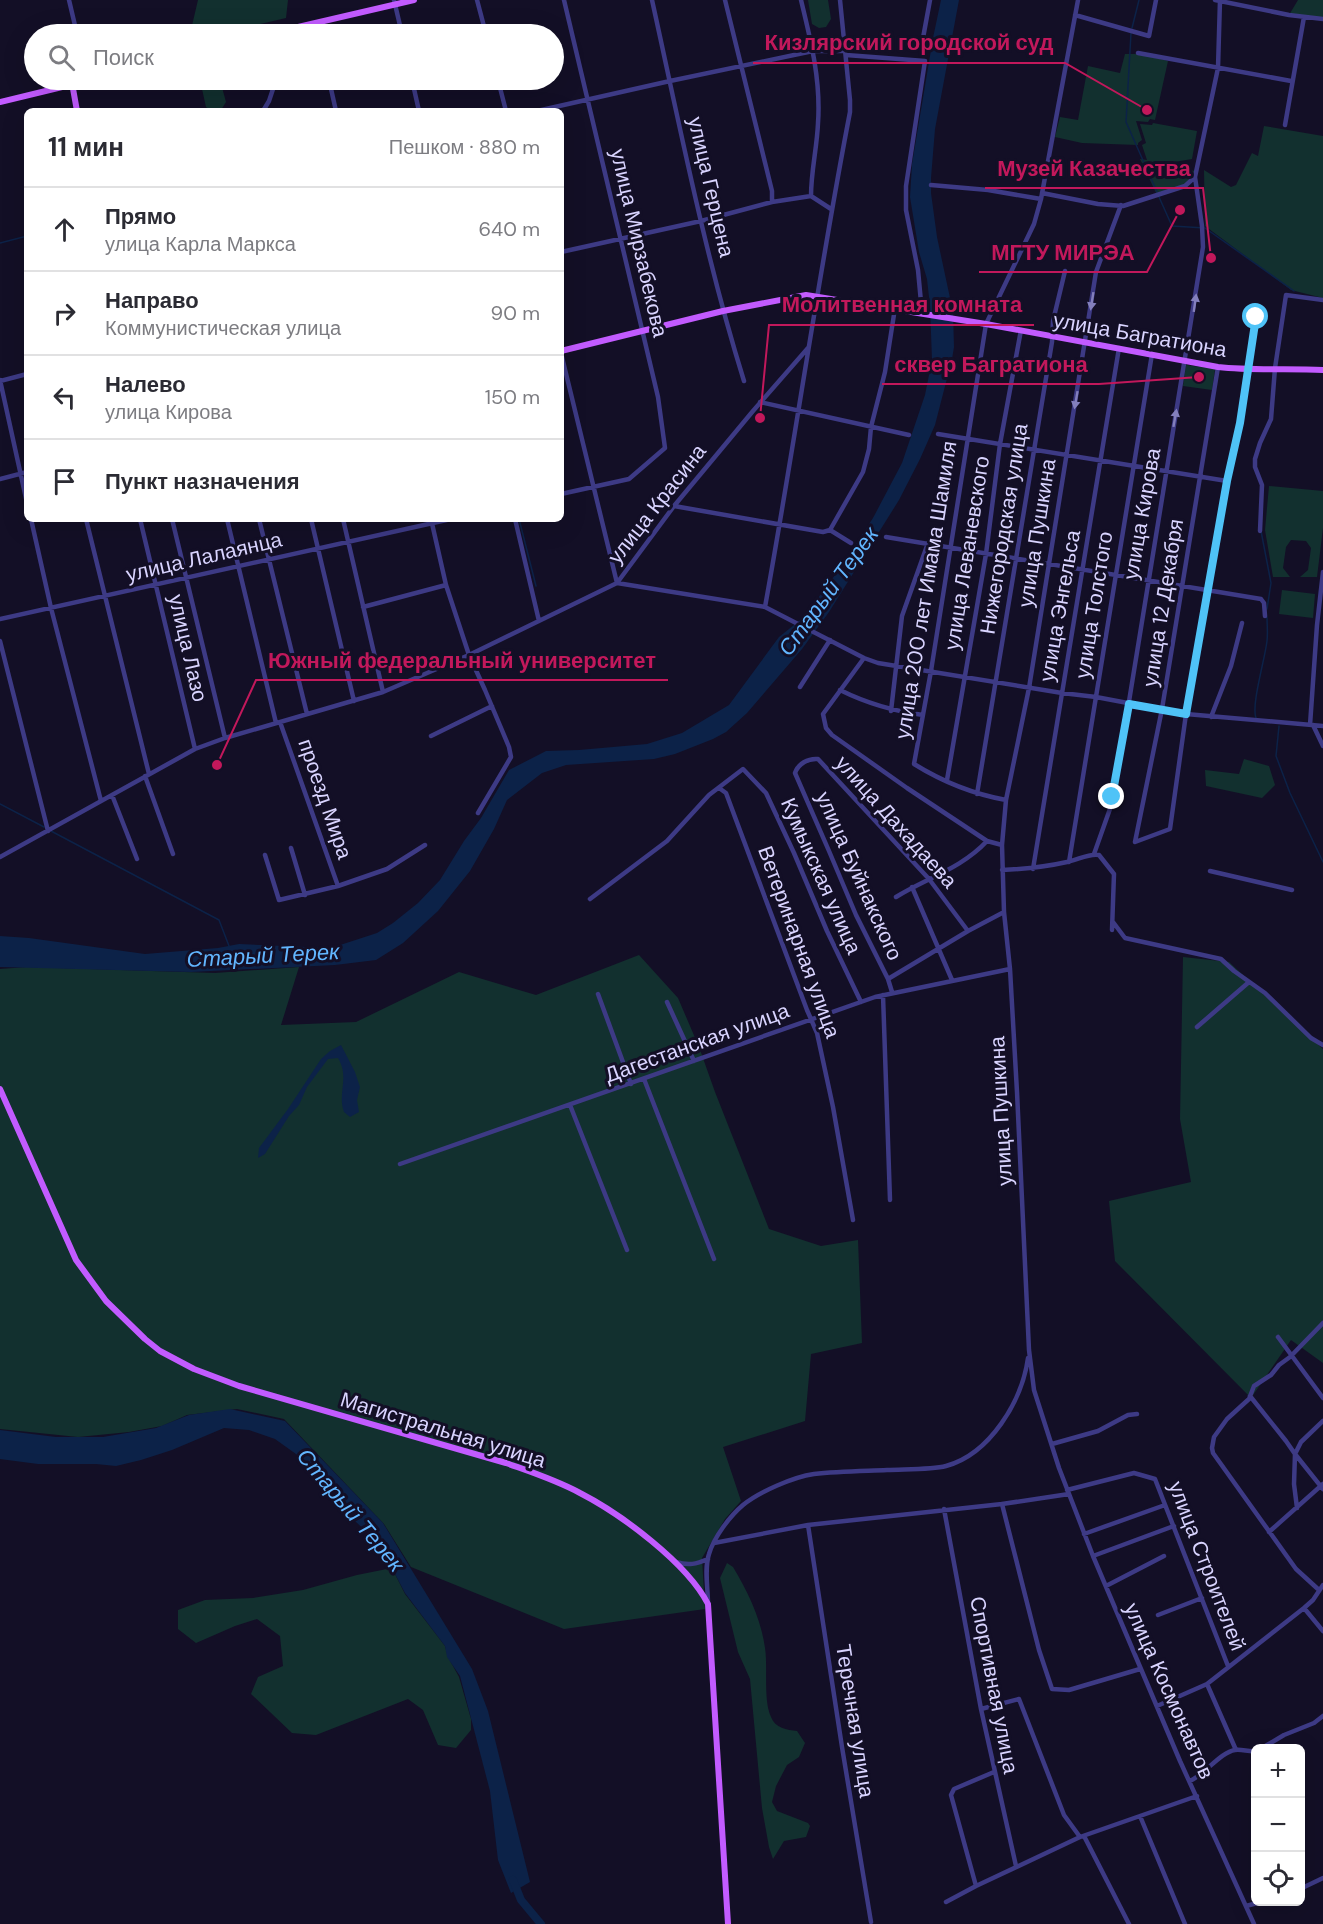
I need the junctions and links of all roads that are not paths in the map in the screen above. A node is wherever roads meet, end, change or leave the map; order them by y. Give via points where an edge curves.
1 (69, 0) edge
2 (415, 0) edge
3 (477, 0) edge
4 (564, 0) edge
5 (652, 0) edge
6 (725, 0) edge
7 (801, 0) edge
8 (840, 0) edge
9 (930, 0) edge
10 (1078, 0) edge
11 (1156, 0) edge
12 (1219, 0) edge
13 (395, 3) edge
14 (1075, 15) junction
15 (1304, 17) junction
16 (1323, 19) edge
17 (75, 24) edge
18 (317, 24) edge
19 (318, 24) edge
20 (400, 24) edge
21 (483, 24) edge
22 (921, 49) dead end
23 (813, 51) junction
24 (846, 53) junction
25 (1138, 54) dead end
26 (742, 65) junction
27 (1218, 68) junction
28 (670, 81) junction
29 (1291, 81) junction
30 (45, 90) edge
31 (73, 90) edge
32 (273, 90) edge
33 (331, 90) edge
34 (414, 90) edge
35 (501, 90) edge
36 (589, 99) junction
37 (0, 102) edge
38 (76, 108) edge
39 (265, 108) edge
40 (335, 108) edge
41 (418, 108) edge
42 (505, 108) edge
43 (550, 108) edge
44 (1285, 125) dead end
45 (1195, 177) junction
46 (931, 185) dead end
47 (1042, 193) junction
48 (812, 196) junction
49 (1041, 199) junction
50 (772, 202) junction
51 (1121, 205) junction
52 (831, 209) junction
53 (700, 221) junction
54 (619, 238) junction
55 (564, 251) edge
56 (1065, 271) dead end
57 (816, 296) junction
58 (1323, 300) edge
59 (895, 308) junction
60 (1255, 309) dead end
61 (723, 311) junction
62 (925, 313) junction
63 (986, 324) junction
64 (642, 330) junction
65 (1020, 330) junction
66 (1053, 336) junction
67 (1085, 342) junction
68 (808, 348) junction
69 (1119, 348) junction
70 (564, 351) edge
71 (1152, 354) junction
72 (1185, 361) junction
73 (564, 365) edge
74 (1218, 367) junction
75 (1275, 368) junction
76 (1323, 370) edge
77 (1249, 371) junction
78 (24, 375) edge
79 (0, 380) edge
80 (744, 381) dead end
81 (760, 402) junction
82 (799, 411) junction
83 (871, 427) junction
84 (938, 434) dead end
85 (909, 435) dead end
86 (967, 439) junction
87 (1000, 444) junction
88 (1034, 450) junction
89 (1066, 455) junction
90 (1100, 460) junction
91 (1134, 466) junction
92 (1166, 471) junction
93 (24, 473) edge
94 (20, 474) junction
95 (1200, 476) junction
96 (0, 479) edge
97 (1227, 481) junction
98 (592, 488) junction
99 (24, 491) edge
100 (564, 493) edge
101 (674, 506) junction
102 (32, 522) edge
103 (87, 522) edge
104 (141, 522) edge
105 (173, 522) edge
106 (228, 522) edge
107 (260, 522) edge
108 (312, 522) edge
109 (344, 522) edge
110 (427, 522) edge
111 (431, 522) edge
112 (516, 522) edge
113 (780, 524) junction
114 (830, 530) junction
115 (1260, 531) dead end
116 (886, 537) dead end
117 (348, 542) junction
118 (851, 543) dead end
119 (928, 543) junction
120 (951, 547) junction
121 (318, 549) junction
122 (986, 554) junction
123 (1017, 557) junction
124 (269, 560) junction
125 (1049, 564) junction
126 (238, 566) junction
127 (1084, 569) junction
128 (1323, 572) edge
129 (1116, 574) junction
130 (186, 578) junction
131 (1148, 579) junction
132 (617, 583) junction
133 (156, 585) junction
134 (447, 585) junction
135 (1182, 586) junction
136 (1207, 590) junction
137 (105, 596) junction
138 (363, 607) junction
139 (765, 607) junction
140 (51, 608) junction
141 (1265, 616) dead end
142 (0, 620) edge
143 (539, 621) junction
144 (1242, 623) dead end
145 (1320, 626) edge
146 (830, 640) junction
147 (0, 641) edge
148 (469, 655) junction
149 (864, 658) junction
150 (896, 665) junction
151 (931, 671) junction
152 (964, 676) junction
153 (996, 682) junction
154 (800, 687) dead end
155 (1029, 688) junction
156 (840, 690) junction
157 (383, 692) junction
158 (1062, 693) junction
159 (1096, 697) junction
160 (354, 701) junction
161 (1129, 704) junction
162 (492, 706) junction
163 (1162, 709) junction
164 (891, 711) junction
165 (307, 714) junction
166 (1186, 714) junction
167 (922, 716) junction
168 (1211, 717) junction
169 (278, 723) junction
170 (1312, 725) junction
171 (1323, 726) edge
172 (431, 736) dead end
173 (225, 738) junction
174 (1323, 746) edge
175 (195, 749) junction
176 (795, 773) joint
177 (147, 775) junction
178 (947, 780) junction
179 (719, 788) junction
180 (977, 794) junction
181 (112, 795) junction
182 (1006, 800) junction
183 (101, 801) junction
184 (478, 813) dead end
185 (48, 831) junction
186 (987, 841) junction
187 (425, 845) dead end
188 (1002, 845) junction
189 (291, 848) dead end
190 (173, 854) dead end
191 (1094, 854) junction
192 (265, 855) dead end
193 (0, 857) edge
194 (137, 859) dead end
195 (1070, 862) junction
196 (1033, 869) junction
197 (1002, 870) junction
198 (1210, 871) dead end
199 (929, 879) junction
200 (338, 886) junction
201 (912, 887) junction
202 (1292, 890) dead end
203 (304, 895) junction
204 (896, 897) dead end
205 (590, 899) dead end
206 (1004, 912) junction
207 (1113, 922) junction
208 (1112, 930) dead end
209 (968, 931) junction
210 (939, 948) junction
211 (1010, 969) junction
212 (888, 980) junction
213 (952, 980) junction
214 (1249, 982) junction
215 (892, 992) junction
216 (598, 994) dead end
217 (883, 995) junction
218 (668, 1002) dead end
219 (861, 1002) junction
220 (812, 1019) junction
221 (1197, 1027) dead end
222 (1323, 1046) edge
223 (694, 1061) junction
224 (644, 1079) junction
225 (631, 1084) junction
226 (0, 1089) edge
227 (570, 1105) junction
228 (400, 1164) dead end
229 (890, 1200) dead end
230 (853, 1220) dead end
231 (627, 1250) dead end
232 (714, 1259) dead end
233 (1323, 1323) edge
234 (1278, 1337) dead end
235 (1029, 1350) junction
236 (1292, 1355) junction
237 (1034, 1390) joint
238 (1250, 1396) junction
239 (1323, 1398) edge
240 (1137, 1414) dead end
241 (1323, 1421) edge
242 (1286, 1441) junction
243 (1301, 1442) junction
244 (1052, 1444) junction
245 (1295, 1454) junction
246 (1322, 1486) edge
247 (1068, 1492) junction
248 (1002, 1504) junction
249 (1166, 1504) junction
250 (1297, 1508) junction
251 (944, 1509) junction
252 (808, 1525) junction
253 (1174, 1526) junction
254 (1269, 1532) junction
255 (1084, 1534) junction
256 (714, 1543) junction
257 (1093, 1556) junction
258 (1164, 1556) dead end
259 (708, 1559) junction
260 (675, 1562) junction
261 (1323, 1585) edge
262 (1106, 1586) junction
263 (1319, 1590) junction
264 (1323, 1596) edge
265 (1202, 1598) junction
266 (1313, 1600) junction
267 (708, 1604) junction
268 (1304, 1608) junction
269 (1158, 1615) dead end
270 (1323, 1631) edge
271 (1228, 1666) junction
272 (1140, 1669) junction
273 (1207, 1683) junction
274 (1157, 1706) junction
275 (981, 1709) junction
276 (1323, 1716) edge
277 (1270, 1744) edge
278 (1236, 1750) junction
279 (1251, 1751) edge
280 (994, 1772) junction
281 (1190, 1781) junction
282 (1197, 1796) junction
283 (1140, 1816) junction
284 (1082, 1836) junction
285 (1016, 1866) junction
286 (1323, 1878) edge
287 (976, 1886) junction
288 (1305, 1887) edge
289 (946, 1902) dead end
290 (1251, 1905) edge
291 (1246, 1906) junction
292 (871, 1922) dead end
293 (728, 1924) edge
294 (1129, 1924) edge
295 (1185, 1924) edge
296 (1254, 1924) edge

1 - 17 street
2 - 13 main road
3 - 21 street
4 - 36 street, улица Мирзабекова
5 - 28 street, улица Герцена
6 - 26 street
7 - 23 street
8 - 24 street
9 - 22 street
10 - 14 street, улица 200 лет Имама Шамиля
11 - 14 street via 1149,36
12 - 15 street
12 - 27 street
13 - 18 main road
13 - 19 main road
13 - 20 street
14 - 47 street, улица 200 лет Имама Шамиля
15 - 16 street
15 - 29 street
23 - 24 street
23 - 26 street
23 - 48 street via 818,122
24 - 52 street via 850,112
24 - 62 street via 925,62 906,186 906,210
25 - 27 street
26 - 28 street
26 - 50 street
27 - 29 street
27 - 45 street
28 - 36 street
28 - 53 street, улица Герцена
29 - 44 street
30 - 37 main road
31 - 38 main road
32 - 39 street
33 - 40 street
34 - 41 street
35 - 42 street
36 - 43 street
36 - 54 street, улица Мирзабекова
45 - 51 street via 1185,186
72 -> 45 street, улица Кирова via 1203,247
46 - 49 street
47 - 49 street, улица 200 лет Имама Шамиля
47 - 51 street
48 - 50 street
48 - 52 street
49 - 63 street, улица 200 лет Имама Шамиля via 1034,224
50 - 53 street
51 -> 67 street, улица Пушкина via 1096,272
52 - 57 street
53 - 54 street
53 - 61 street, улица Герцена
54 - 55 street
54 - 64 street, улица Мирзабекова
56 - 66 street, Нижегородская улица
57 - 59 main road
57 - 61 main road
57 - 68 street
58 - 75 street via 1286,295
59 - 62 main road
59 - 83 street
60 - 77 street
61 - 64 main road
61 - 80 street, улица Герцена
62 - 63 main road, улица Багратиона
63 - 65 main road, улица Багратиона
63 - 86 street, улица 200 лет Имама Шамиля
64 - 70 main road
64 - 98 street, улица Мирзабекова via 665,448 629,479
65 - 66 main road, улица Багратиона
65 - 87 street, улица Леваневского
66 - 67 main road, улица Багратиона
66 - 88 street, Нижегородская улица
67 - 69 main road, улица Багратиона
67 -> 89 street, улица Пушкина
68 - 81 street, улица Красина
68 - 82 street
69 - 71 main road, улица Багратиона
69 - 90 street, улица Энгельса
71 - 72 main road, улица Багратиона
71 - 91 street, улица Толстого
72 - 74 main road, улица Багратиона
92 -> 72 street, улица Кирова
73 - 98 street
74 - 77 main road, улица Багратиона
74 - 95 street, улица 12 Декабря
75 - 76 main road, улица Багратиона
75 - 77 main road, улица Багратиона
75 - 115 street via 1272,419 1255,459 1262,485
77 - 97 street
78 - 79 street
79 - 94 street
81 - 82 street
81 - 101 street, улица Красина
82 - 83 street
82 - 113 street
83 - 85 street
83 - 114 street via 863,472
84 - 86 street
86 - 87 street
86 - 120 street, улица 200 лет Имама Шамиля
87 - 88 street
87 - 122 street, улица Леваневского
88 - 89 street
88 - 123 street, Нижегородская улица
89 - 90 street
89 - 125 street, улица Пушкина
90 - 91 street
90 - 127 street, улица Энгельса
91 - 92 street
91 - 129 street, улица Толстого
92 - 95 street
92 - 131 street, улица Кирова
93 - 94 street
94 - 96 street
94 - 99 street
95 - 97 street
95 - 135 street, улица 12 Декабря
97 - 136 street
98 - 100 street
98 - 132 street
101 - 113 street
101 - 132 street, улица Красина
102 - 140 street
103 - 137 street
104 - 133 street, улица Лазо
105 - 130 street
106 - 126 street, проезд Мира
107 - 124 street
108 - 121 street
109 - 117 street
110 - 117 street, улица Лалаянца
111 - 134 street
112 - 143 street
113 - 114 street
113 - 139 street
114 - 118 street
116 - 119 street
117 - 121 street, улица Лалаянца
117 - 138 street
119 - 120 street
119 - 150 street via 902,616
120 - 122 street
120 - 151 street, улица 200 лет Имама Шамиля
121 - 124 street, улица Лалаянца
121 - 160 street
122 - 123 street
122 - 152 street, улица Леваневского
123 - 125 street
123 - 153 street, Нижегородская улица
124 - 126 street, улица Лалаянца
124 - 165 street
125 - 127 street
125 - 155 street, улица Пушкина
126 - 130 street, улица Лалаянца
126 - 169 street, проезд Мира
127 - 129 street
127 - 158 street, улица Энгельса
128 - 145 street
129 - 131 street
129 - 159 street, улица Толстого
130 - 133 street, улица Лалаянца
130 - 173 street
131 - 135 street
131 - 161 street, улица Кирова
132 - 139 street
132 - 143 street, улица Красина
133 - 137 street, улица Лалаянца
133 - 175 street, улица Лазо
134 - 138 street
134 - 148 street
135 - 136 street
135 - 163 street, улица 12 Декабря
136 - 141 street via 1261,599
136 - 166 street
137 - 140 street, улица Лалаянца
137 - 177 street
138 - 157 street
139 - 146 street
140 - 142 street, улица Лалаянца
140 - 183 street
143 - 148 street, улица Красина
144 - 168 street via 1231,666
145 - 170 street
146 - 149 street
146 - 154 street
147 - 185 street
148 - 157 street, улица Красина
148 - 162 street
149 - 150 street
149 - 156 street
150 - 151 street
150 - 164 street
151 - 152 street
151 - 167 street, улица 200 лет Имама Шамиля
152 - 153 street
152 - 178 street, улица Леваневского
153 - 155 street
153 - 180 street, Нижегородская улица
155 - 158 street
155 - 182 street, улица Пушкина
156 - 164 street
156 - 186 street via 823,714 832,735
157 - 160 street, улица Красина
158 - 159 street
158 - 196 street, улица Энгельса
159 - 161 street
159 - 195 street, улица Толстого
160 - 165 street, улица Красина
161 - 163 street
161 - 191 street, улица Кирова via 1110,806
162 - 172 street
162 - 184 street via 511,757
163 - 166 street
163 - 166 street, улица 12 Декабря via 1135,842 1170,829
164 - 167 street
165 - 169 street, улица Красина
166 - 168 street
167 - 178 street, улица 200 лет Имама Шамиля via 914,764
168 - 170 street
169 - 173 street, улица Красина
169 - 200 street, проезд Мира
170 - 171 street
170 - 174 street
173 - 175 street, улица Красина
175 - 177 street, улица Красина
176 - 199 street, улица Дахадаева via 811,759 818,759
176 - 212 street, улица Буйнакского
177 - 181 street, улица Красина
177 - 190 street
178 - 180 street, улица 200 лет Имама Шамиля
179 - 205 street via 667,841
179 - 219 street, Кумыкская улица via 743,769 766,793
179 - 220 street, Ветеринарная улица via 726,793
180 - 182 street, улица 200 лет Имама Шамиля
181 - 183 street, улица Красина
181 - 194 street
182 - 188 street, улица Пушкина
183 - 185 street, улица Красина
185 - 193 street, улица Красина
186 - 188 street
186 - 199 street via 953,868
187 - 200 street, проезд Мира via 387,869
188 - 197 street, улица Пушкина
189 - 203 street
191 - 195 street
191 - 207 street via 1114,874
192 - 203 street, проезд Мира via 279,900
195 - 196 street
196 - 197 street
197 - 206 street, улица Пушкина
198 - 202 street
199 - 201 street
199 - 209 street, улица Дахадаева
200 - 203 street, проезд Мира
201 - 204 street
201 - 210 street
206 - 209 street
206 - 211 street, улица Пушкина
207 - 208 street
207 - 214 street via 1125,938 1216,957
209 - 210 street
210 - 212 street
210 - 213 street
211 - 213 street, Дагестанская улица
211 - 235 street, улица Пушкина
212 - 215 street, улица Буйнакского
213 - 215 street, Дагестанская улица
214 - 221 street
214 - 222 street
215 - 217 street, Дагестанская улица
216 - 225 street
217 - 219 street, Дагестанская улица
217 - 229 street, улица Буйнакского
218 - 223 street
219 - 220 street, Дагестанская улица
220 - 223 street, Дагестанская улица
220 - 230 street, Ветеринарная улица
223 - 224 street, Дагестанская улица
224 - 225 street, Дагестанская улица
224 - 232 street
225 - 227 street, Дагестанская улица
226 - 260 main road, Магистральная улица via 76,1260 106,1301 160,1351 239,1386 546,1478 606,1509
227 - 228 street, Дагестанская улица
227 - 231 street
233 - 236 street
234 - 236 street
235 - 237 street, улица Пушкина
235 - 256 street, улица Пушкина via 1023,1382 1004,1419 981,1448 968,1457 945,1466 802,1477 743,1505
236 - 238 street via 1268,1379 1254,1386
236 - 239 street
237 - 244 street, улица Космонавтов
238 - 242 street
238 - 254 street via 1227,1419 1214,1437 1212,1448
240 - 244 street via 1098,1431
241 - 243 street
242 - 243 street
242 - 245 street
243 - 245 street
244 - 247 street, улица Космонавтов
245 - 246 street
245 - 250 street
246 - 250 street
247 - 248 street
247 - 249 street, улица Строителей via 1134,1473 1155,1479
247 - 255 street, улица Космонавтов
248 - 251 street
248 - 272 street via 1052,1689 1069,1690
249 - 253 street, улица Строителей
249 - 255 street
250 - 254 street
251 - 252 street
251 - 275 street, Спортивная улица
252 - 256 street
252 - 292 street, Теречная улица
253 - 257 street
253 - 265 street, улица Строителей
254 - 263 street via 1296,1569
255 - 257 street, улица Космонавтов
256 - 259 street, улица Пушкина
257 - 262 street, улица Космонавтов
258 - 262 street
259 - 260 street via 686,1565
259 - 267 street, улица Пушкина
260 - 267 main road, Магистральная улица
261 - 263 street
262 - 272 street, улица Космонавтов
263 - 266 street
264 - 266 street
265 - 269 street
265 - 271 street, улица Строителей
266 - 268 street
267 - 293 main road
268 - 270 street
268 - 271 street
271 - 273 street
272 - 274 street, улица Космонавтов
273 - 274 street
273 - 278 street
274 - 281 street, улица Космонавтов
275 - 280 street, Спортивная улица
275 - 284 street via 1019,1699 1064,1815
276 - 277 street
278 - 279 street
278 - 281 street
280 - 285 street, Спортивная улица
280 - 287 street via 954,1789 951,1795
281 - 282 street, улица Космонавтов
282 - 283 street, улица Космонавтов
282 - 291 street
283 - 284 street, улица Космонавтов
283 - 295 street
284 - 285 street, улица Космонавтов
284 - 294 street
285 - 287 street, улица Космонавтов
286 - 288 street
287 - 289 street, улица Космонавтов
290 - 291 street
291 - 296 street

